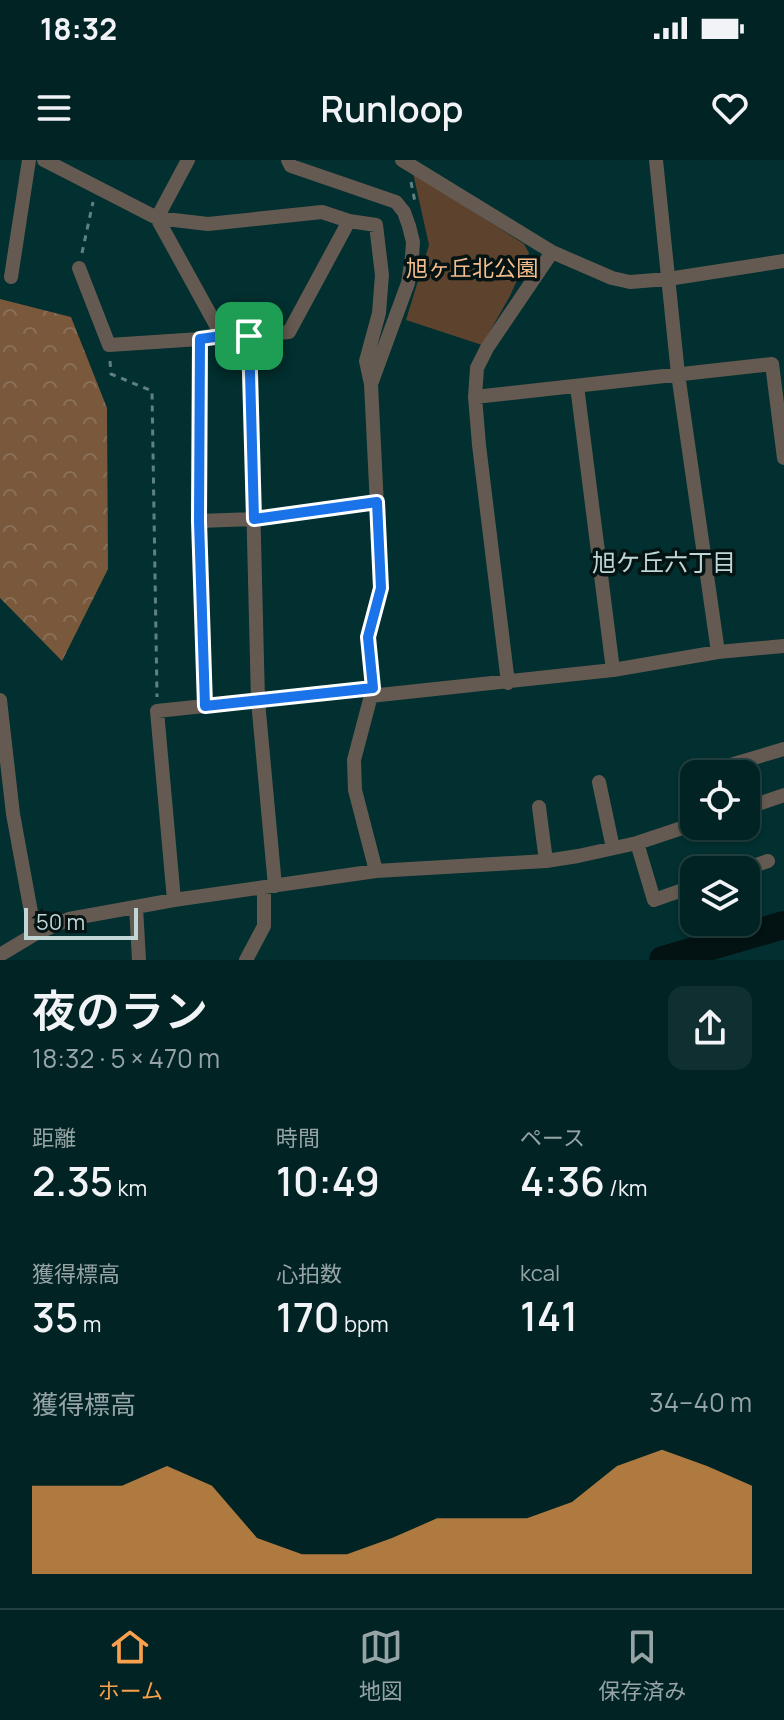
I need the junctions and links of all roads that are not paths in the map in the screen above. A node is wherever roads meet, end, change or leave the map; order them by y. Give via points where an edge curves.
1 (29, 160) edge
2 (44, 160) edge
3 (81, 160) edge
4 (188, 160) edge
5 (288, 160) edge
6 (656, 160) edge
7 (405, 161) edge
8 (74, 174) junction
9 (157, 218) junction
10 (349, 221) junction
11 (552, 252) junction
12 (784, 261) edge
13 (79, 268) road end
14 (11, 277) dead end
15 (668, 279) junction
16 (222, 336) junction
17 (249, 336) junction
18 (200, 339) junction
19 (678, 374) junction
20 (371, 384) junction
21 (577, 386) junction
22 (475, 397) junction
23 (784, 458) edge
24 (377, 502) junction
25 (254, 519) junction
26 (199, 521) junction
27 (784, 646) edge
28 (718, 652) junction
29 (613, 670) junction
30 (508, 683) junction
31 (371, 692) junction
32 (0, 700) edge
33 (258, 701) junction
34 (205, 706) junction
35 (784, 749) edge
36 (747, 760) edge
37 (599, 782) dead end
38 (784, 795) edge
39 (760, 803) edge
40 (539, 807) dead end
41 (680, 829) edge
42 (637, 843) junction
43 (613, 848) junction
44 (546, 861) junction
45 (768, 861) dead end
46 (760, 864) edge
47 (376, 871) junction
48 (269, 886) junction
49 (680, 891) edge
50 (174, 900) junction
51 (136, 907) junction
52 (35, 934) junction
53 (0, 955) edge
54 (139, 960) edge
55 (246, 960) edge

1 - 14 street
2 - 8 street
3 - 8 street
4 - 9 street
5 - 20 street via 291,166 396,202 404,212 413,242 408,283
6 - 15 street
7 - 11 street
8 - 9 street
9 - 10 street via 208,224 322,212
9 - 16 street
10 - 17 street via 289,332
10 - 20 street via 376,225 381,262 379,313 366,361
11 - 15 street via 612,278
11 - 22 street via 487,348 477,368
12 - 15 street
13 - 18 street via 109,345
15 - 19 street
16 - 17 street
16 - 18 street
17 - 25 street
18 - 26 street
19 - 21 street
19 - 23 street via 772,364
19 - 28 street
20 - 24 street
21 - 22 street
21 - 29 street
22 - 30 street
24 - 25 street
24 - 31 street via 381,588 368,637
25 - 26 street
25 - 33 street
26 - 34 street
27 - 28 street
28 - 29 street
29 - 30 street
30 - 31 street
31 - 33 street
31 - 47 street via 354,775
32 - 52 street via 13,814
33 - 34 street
33 - 48 street
34 - 50 street via 157,711
35 - 36 street
37 - 43 street
38 - 39 street
40 - 44 street
41 - 42 street
42 - 43 street
42 - 49 street via 654,900
43 - 44 street
44 - 47 street
45 - 46 street
47 - 48 street
48 - 50 street
48 - 55 street via 264,926
50 - 51 street
51 - 52 street via 69,919
51 - 54 street
52 - 53 street

